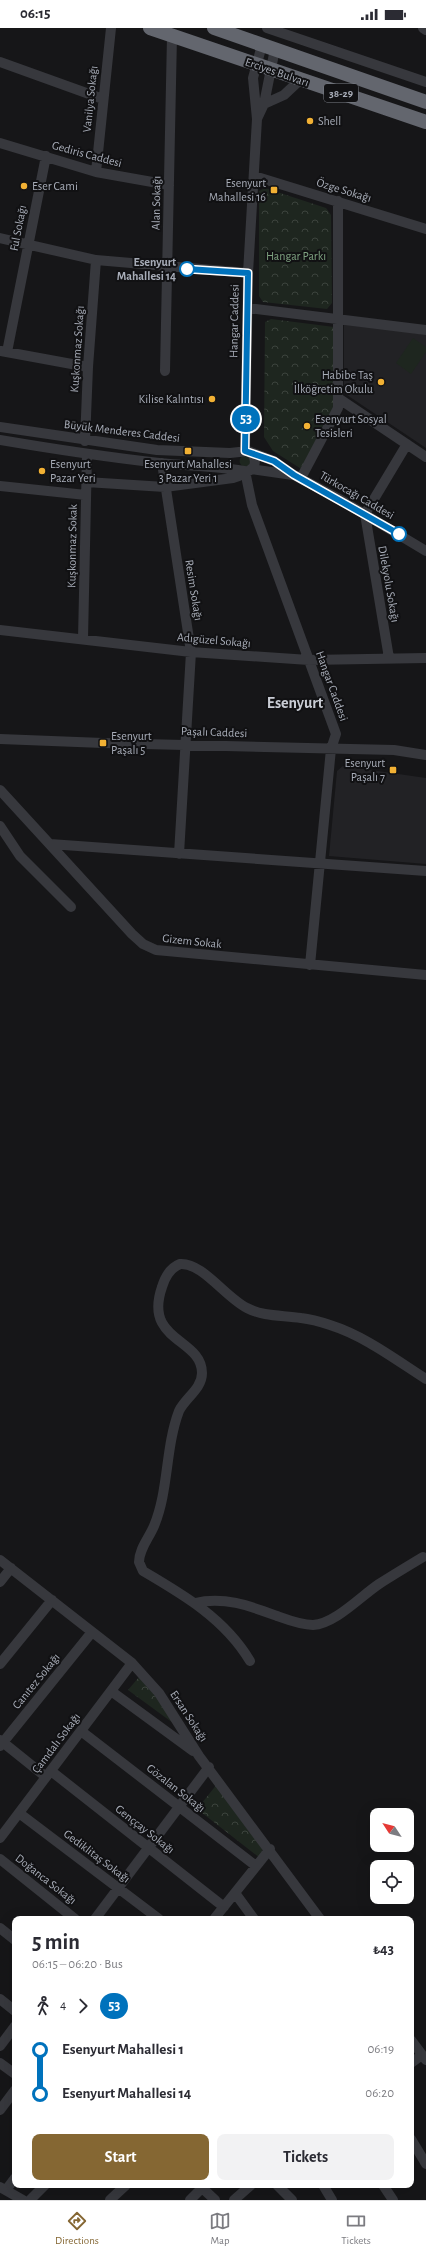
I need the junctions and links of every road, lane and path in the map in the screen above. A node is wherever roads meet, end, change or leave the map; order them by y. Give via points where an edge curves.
1 (111, 28) edge
2 (150, 28) edge
3 (214, 28) edge
4 (267, 28) edge
5 (423, 28) edge
6 (426, 30) edge
7 (172, 36) junction
8 (269, 47) junction
9 (0, 62) edge
10 (256, 65) junction
11 (270, 69) junction
12 (300, 80) junction
13 (426, 82) edge
14 (104, 99) junction
15 (426, 102) edge
16 (264, 104) junction
17 (257, 119) junction
18 (426, 122) edge
19 (0, 142) edge
20 (46, 156) junction
21 (96, 172) junction
22 (254, 176) junction
23 (169, 185) junction
24 (338, 201) junction
25 (426, 228) edge
26 (0, 238) edge
27 (28, 244) junction
28 (96, 260) junction
29 (168, 267) junction
30 (248, 273) junction
31 (248, 308) junction
32 (338, 319) junction
33 (426, 330) edge
34 (3, 352) edge
35 (88, 367) junction
36 (165, 371) dead end
37 (338, 398) junction
38 (0, 427) edge
39 (0, 440) edge
40 (85, 441) junction
41 (407, 444) junction
42 (246, 452) junction
43 (87, 454) junction
44 (426, 457) edge
45 (162, 463) junction
46 (245, 470) junction
47 (297, 476) junction
48 (86, 482) junction
49 (0, 486) edge
50 (165, 487) junction
51 (86, 495) junction
52 (364, 514) junction
53 (426, 551) edge
54 (0, 630) edge
55 (83, 639) junction
56 (190, 652) junction
57 (389, 658) junction
58 (426, 658) edge
59 (309, 660) junction
60 (0, 739) edge
61 (187, 744) junction
62 (331, 749) junction
63 (426, 755) edge
64 (0, 790) edge
65 (0, 826) edge
66 (50, 844) junction
67 (179, 854) junction
68 (320, 865) junction
69 (426, 871) edge
70 (71, 907) dead end
71 (310, 966) junction
72 (424, 975) edge
73 (426, 985) edge
74 (426, 1379) edge
75 (423, 1557) dead end
76 (0, 1560) edge
77 (11, 1568) junction
78 (0, 1582) edge
79 (52, 1600) junction
80 (195, 1603) junction
81 (92, 1632) junction
82 (250, 1661) dead end
83 (132, 1663) junction
84 (0, 1664) edge
85 (111, 1691) junction
86 (81, 1731) junction
87 (1, 1743) edge
88 (199, 1756) junction
89 (209, 1767) junction
90 (48, 1774) junction
91 (179, 1807) junction
92 (19, 1813) junction
93 (0, 1838) edge
94 (148, 1848) junction
95 (270, 1849) junction
96 (0, 1860) edge
97 (256, 1866) junction
98 (118, 1888) junction
99 (234, 1893) junction
100 (224, 1907) junction
101 (71, 1916) edge
102 (97, 1916) edge
103 (155, 1916) edge
104 (216, 1916) edge
105 (252, 1916) edge
106 (318, 1916) edge
107 (0, 1928) edge
108 (12, 1938) edge
109 (0, 1999) edge
110 (12, 2009) edge
111 (12, 2030) edge
112 (414, 2044) edge
113 (0, 2046) edge
114 (424, 2058) edge
115 (414, 2062) edge
116 (0, 2063) edge
117 (12, 2072) edge
118 (12, 2094) edge
119 (0, 2110) edge
120 (414, 2144) edge
121 (426, 2164) edge
122 (12, 2181) edge
123 (43, 2188) edge
124 (123, 2188) edge
125 (200, 2188) edge
126 (202, 2188) edge
127 (248, 2188) edge
128 (280, 2188) edge
129 (325, 2188) edge
130 (385, 2188) edge
131 (2, 2190) edge
132 (22, 2200) edge
133 (30, 2200) edge
134 (110, 2200) edge
135 (190, 2200) edge
136 (215, 2200) edge
137 (234, 2200) edge
138 (292, 2200) edge
139 (332, 2200) edge
140 (393, 2200) edge

1 - 14 street, Vanilya Sokağı
2 - 7 highway, Erciyes Bulvarı / 38-29
3 - 8 highway, Erciyes Bulvarı / 38-29
4 - 13 street
5 - 6 street
7 - 10 highway, Erciyes Bulvarı / 38-29
7 - 23 street, Alan Sokağı
8 - 10 street, Hangar Caddesi
8 - 11 street, Hangar Caddesi
8 - 15 highway, Erciyes Bulvarı / 38-29
9 - 14 street
10 - 11 highway, Erciyes Bulvarı / 38-29
10 - 17 street, Hangar Caddesi via 253,78
11 - 12 highway, Erciyes Bulvarı / 38-29
11 - 16 street, Hangar Caddesi
12 - 16 street via 284,95
12 - 18 highway, Erciyes Bulvarı / 38-29
14 - 21 street, Vanilya Sokağı
16 - 17 street, Hangar Caddesi
17 - 22 street, Hangar Caddesi
19 - 20 street, Gediris Caddesi
20 - 21 street, Gediris Caddesi
20 - 27 street, Ful Sokağı
21 - 23 street, Gediris Caddesi
22 - 24 street, Özge Sokağı
22 - 30 street, Hangar Caddesi
23 - 29 street, Alan Sokağı
24 - 25 street, Özge Sokağı
24 - 32 street
26 - 27 street
27 - 28 street
27 - 34 street, Ful Sokağı
28 - 29 street
28 - 35 street, Kuşkonmaz Sokağı
29 - 30 street
29 - 36 street, Alan Sokağı
30 - 31 street, Hangar Caddesi
31 - 32 street
31 - 42 street, Hangar Caddesi
32 - 33 street
32 - 37 street
34 - 35 street
35 - 40 street, Kuşkonmaz Sokağı
37 - 41 street
37 - 47 street via 338,408
38 - 40 street, Büyük Menderes Caddesi
39 - 43 street
40 - 42 street, Büyük Menderes Caddesi via 157,450
41 - 44 street
41 - 52 street
42 - 46 street via 256,461
42 - 46 street via 237,455 235,461
42 - 47 street, Türkocağı Caddesi via 274,461
43 - 45 street
43 - 48 street, Kuşkonmaz Sokak
45 - 46 street
45 - 50 street, Resim Sokağı
46 - 47 street, Türkocağı Caddesi
46 - 50 street via 233,478
46 - 59 street, Hangar Caddesi via 252,505
47 - 52 street, Türkocağı Caddesi
48 - 50 street
48 - 51 street, Kuşkonmaz Sokak
49 - 51 street
50 - 56 street, Resim Sokağı
51 - 55 street, Kuşkonmaz Sokak
52 - 53 street, Türkocağı Caddesi
52 - 57 street, Dilekyolu Sokağı
54 - 55 street, Adıgüzel Sokağı
55 - 56 street, Adıgüzel Sokağı
56 - 59 street, Adıgüzel Sokağı
56 - 61 street, Resim Sokağı
57 - 58 street, Adıgüzel Sokağı
57 - 59 street, Adıgüzel Sokağı
59 - 62 street, Hangar Caddesi via 336,734
60 - 61 street, Paşalı Caddesi
61 - 62 street, Paşalı Caddesi
61 - 67 street, Resim Sokağı
62 - 63 street, Paşalı Caddesi via 394,750
62 - 68 street, Hangar Caddesi
64 - 66 street, Gizem Sokak
65 - 70 street via 20,856
66 - 67 street
66 - 71 street, Gizem Sokak via 143,944 156,950
67 - 68 street
68 - 69 street
68 - 71 street, Hangar Caddesi
71 - 72 street, Gizem Sokak
72 - 73 street
74 - 80 street via 353,1334 330,1325 301,1318 270,1315 247,1308 227,1295 193,1266 180,1264 170,1270 158,1298 157,1311 165,1328 200,1364 201,1378 199,1385 180,1409 172,1430 163,1495 139,1562 143,1571
75 - 80 street via 379,1584 326,1622 312,1625 292,1622 223,1599
76 - 77 street, Ersan Sokağı
77 - 78 street
77 - 79 street, Ersan Sokağı
79 - 81 street, Ersan Sokağı
79 - 84 street
80 - 82 street via 232,1635
81 - 83 street, Ersan Sokağı
81 - 87 street, Canıtez Sokağı
83 - 85 street, Çamdalı Sokağı
83 - 88 street, Ersan Sokağı via 159,1693
85 - 86 street, Çamdalı Sokağı
85 - 88 street
86 - 90 street, Çamdalı Sokağı
86 - 91 street, Gözalan Sokağı
87 - 90 street, Genççay Sokağı
88 - 89 street, Ersan Sokağı
89 - 91 street
89 - 95 street, Ersan Sokağı
90 - 92 street, Çamdalı Sokağı
90 - 94 street, Genççay Sokağı
91 - 94 street
91 - 97 street, Gözalan Sokağı
92 - 93 street, Çamdalı Sokağı
92 - 98 street, Gediklitaş Sokağı
94 - 98 street
94 - 100 street, Genççay Sokağı
95 - 97 street
95 - 106 street, Ersan Sokağı
96 - 101 street, Doğanca Sokağı
97 - 99 street
98 - 102 street
98 - 103 street, Gediklitaş Sokağı
99 - 100 street
99 - 105 street
100 - 104 street
107 - 108 street
109 - 110 street
111 - 113 street
112 - 114 street
114 - 115 street
116 - 117 street
118 - 119 street
120 - 121 street
122 - 131 street
123 - 133 street
124 - 134 street
125 - 135 street
126 - 136 street
127 - 137 street
128 - 138 street
129 - 139 street
130 - 140 street
131 - 132 street

